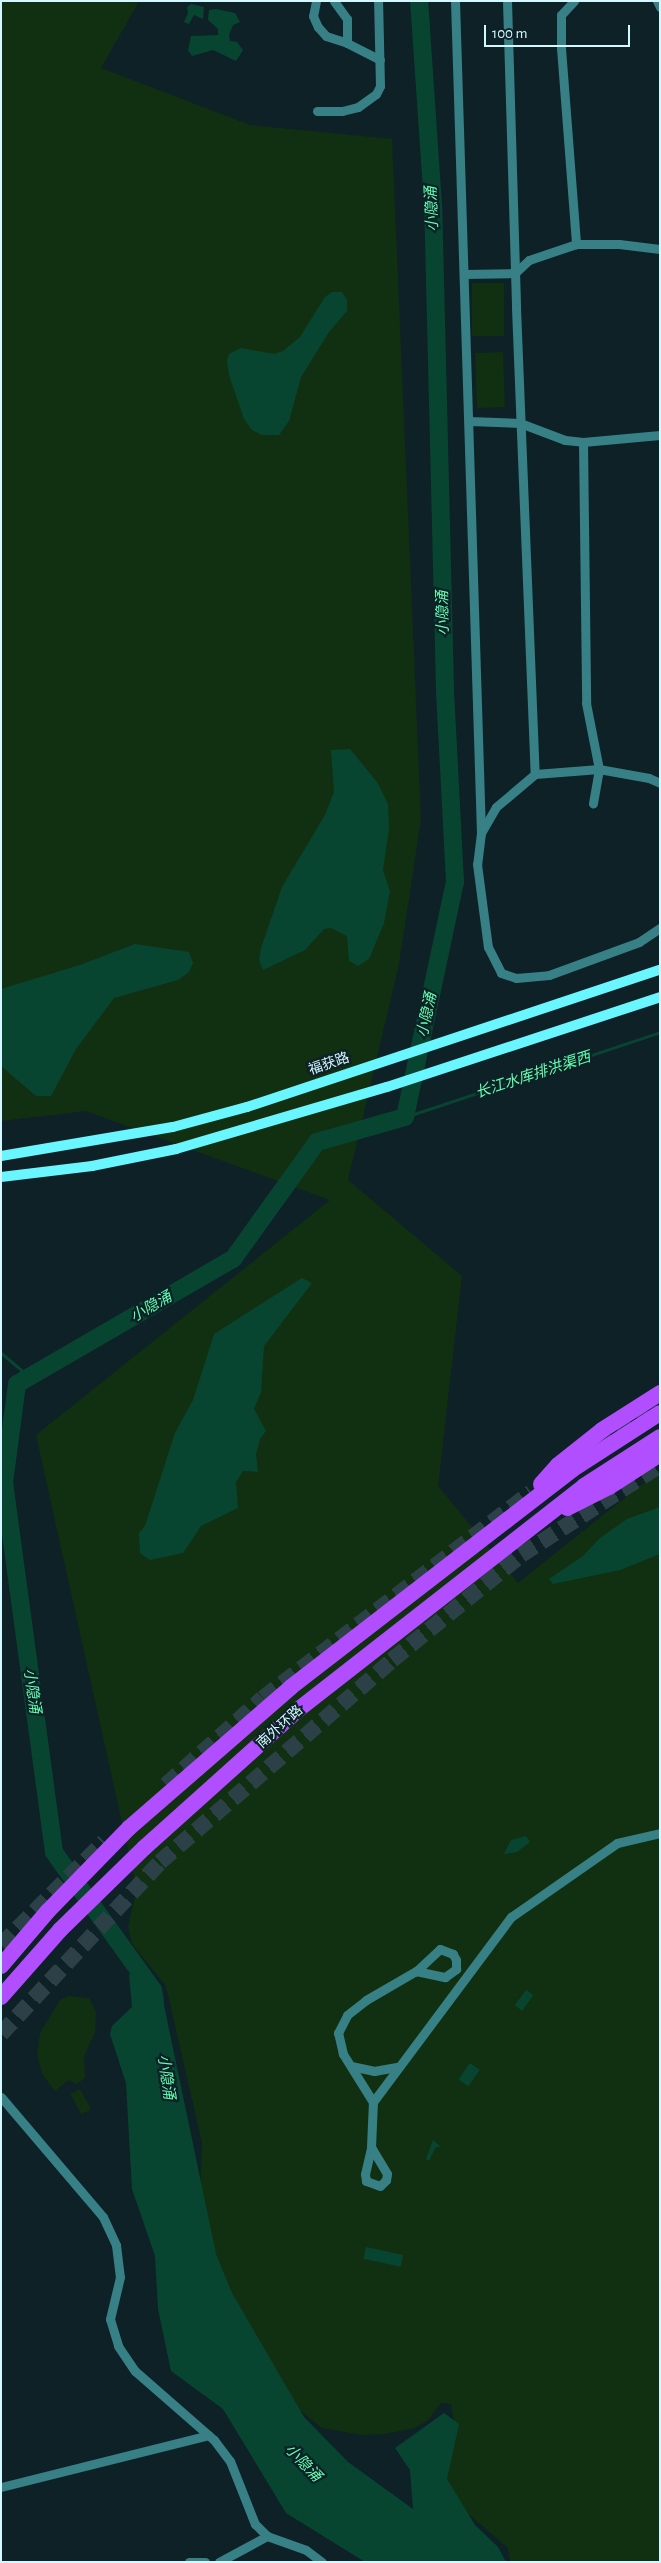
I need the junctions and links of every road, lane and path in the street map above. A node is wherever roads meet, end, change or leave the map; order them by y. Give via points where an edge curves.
1 (316, 1) edge
2 (334, 1) edge
3 (378, 1) edge
4 (455, 1) edge
5 (507, 1) edge
6 (574, 1) edge
7 (657, 1) edge
8 (660, 7) edge
9 (347, 43) junction
10 (380, 60) junction
11 (317, 111) dead end
12 (576, 244) junction
13 (660, 249) edge
14 (515, 273) junction
15 (464, 274) junction
16 (469, 421) junction
17 (520, 423) junction
18 (660, 435) edge
19 (584, 442) junction
20 (599, 769) junction
21 (535, 774) junction
22 (660, 776) edge
23 (649, 778) junction
24 (660, 783) edge
25 (593, 803) dead end
26 (481, 833) junction
27 (660, 928) edge
28 (660, 970) edge
29 (660, 997) edge
30 (1, 1156) edge
31 (1, 1177) edge
32 (660, 1393) edge
33 (660, 1413) edge
34 (660, 1438) edge
35 (660, 1454) edge
36 (519, 1510) junction
37 (530, 1527) junction
38 (660, 1833) edge
39 (1, 1966) edge
40 (415, 1971) dead end
41 (1, 1997) edge
42 (351, 2066) junction
43 (397, 2067) junction
44 (1, 2097) edge
45 (373, 2102) junction
46 (371, 2147) dead end
47 (209, 2435) junction
48 (1, 2487) edge
49 (267, 2536) junction
50 (189, 2562) edge
51 (205, 2562) edge
52 (218, 2562) edge
53 (322, 2562) edge

1 - 9 street via 313,16 318,27 326,36
2 - 9 street via 347,19
3 - 10 street
4 - 15 street
5 - 14 street
6 - 12 street via 562,15 561,48
7 - 8 street
9 - 10 street
10 - 11 street via 380,86 376,94 358,107 342,112
12 - 13 street via 619,244
12 - 14 street via 528,260
14 - 15 street
14 - 17 street
15 - 16 street
16 - 17 street
16 - 26 street
17 - 19 street via 565,440
17 - 21 street
18 - 19 street
19 - 20 street via 586,703
20 - 21 street
20 - 23 street
20 - 25 street
21 - 26 street via 496,807
22 - 23 street
23 - 24 street
26 - 27 street via 477,864 481,906 488,947 501,973 516,978 549,975 639,942
28 - 30 street, 福获路 via 247,1107 173,1127
29 - 31 street via 387,1087 176,1149 92,1166
32 - 36 highway via 602,1430 558,1465
33 - 36 highway, 南外环路 via 573,1468
34 - 37 highway, 南外环路 via 584,1486
35 - 37 highway via 609,1487
36 - 39 highway, 南外环路 via 291,1688 129,1828 48,1911
37 - 41 highway, 南外环路 via 299,1710 144,1848 60,1930
38 - 43 street via 618,1843 511,1917
40 - 42 street via 347,2015 338,2033 343,2054
42 - 43 street via 374,2071
42 - 45 street
43 - 45 street
44 - 47 street via 103,2217 116,2245 120,2277 110,2319 118,2346 136,2371
45 - 46 street
47 - 48 street
47 - 49 street via 230,2461 255,2524
49 - 52 street
49 - 53 street via 306,2550
50 - 51 street

